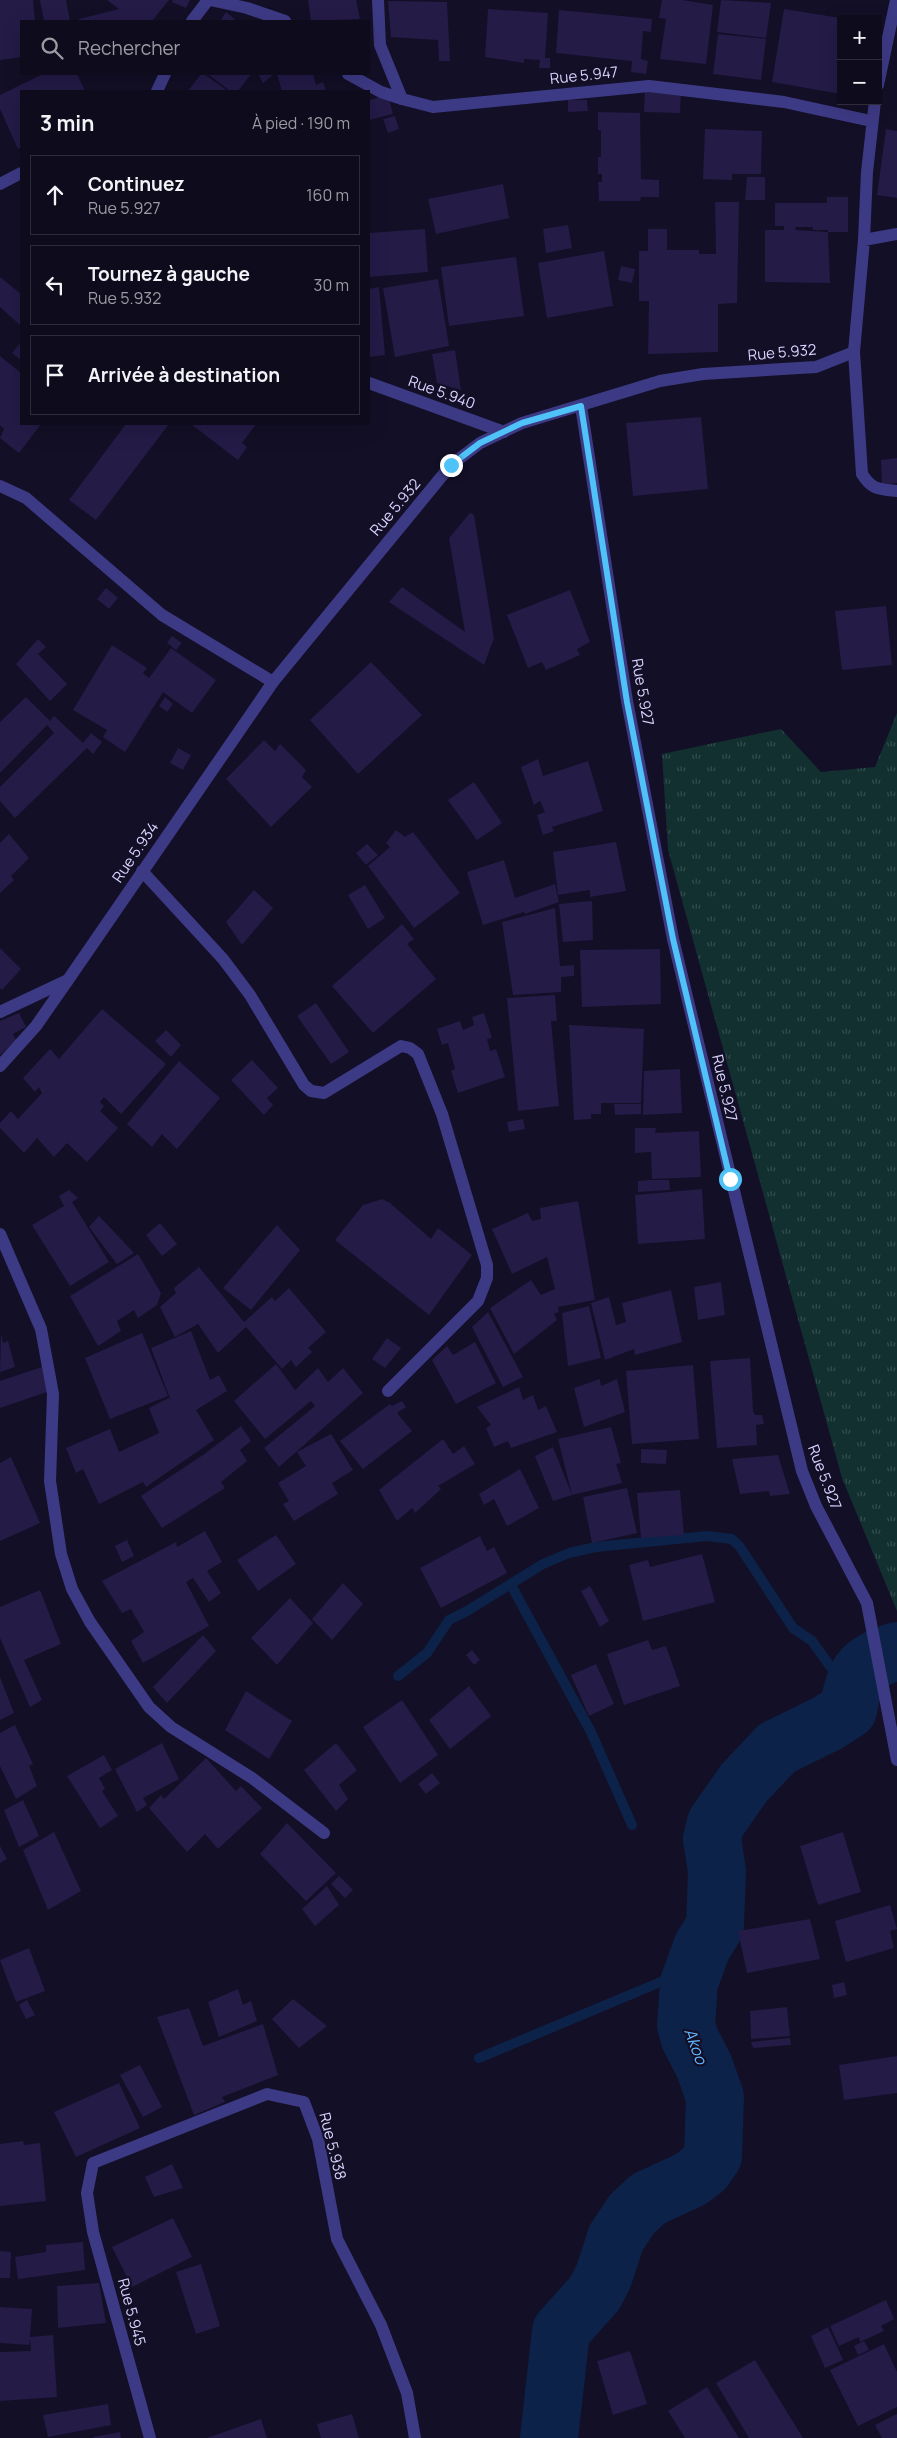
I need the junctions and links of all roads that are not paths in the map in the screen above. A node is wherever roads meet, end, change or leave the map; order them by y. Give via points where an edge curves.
1 (209, 0) edge
2 (378, 0) edge
3 (896, 0) edge
4 (193, 20) edge
5 (282, 20) edge
6 (882, 66) edge
7 (165, 75) edge
8 (350, 75) edge
9 (157, 90) edge
10 (402, 99) junction
11 (874, 105) edge
12 (871, 121) junction
13 (20, 174) edge
14 (0, 184) edge
15 (897, 234) edge
16 (864, 240) junction
17 (854, 352) junction
18 (370, 383) edge
19 (581, 406) junction
20 (504, 432) junction
21 (0, 486) edge
22 (897, 491) edge
23 (274, 682) junction
24 (142, 871) junction
25 (68, 980) junction
26 (0, 1012) edge
27 (0, 1066) edge
28 (0, 1234) edge
29 (388, 1390) dead end
30 (897, 1760) edge
31 (324, 1833) dead end
32 (87, 2194) joint
33 (150, 2438) edge
34 (415, 2438) edge

1 - 4 street
1 - 5 street
2 - 10 street via 380,45
3 - 6 street
7 - 9 street
8 - 10 street, Rue 5.947
10 - 12 street, Rue 5.947 via 433,107 649,86 784,102
11 - 12 street
12 - 16 street
13 - 14 street
15 - 16 street
16 - 17 street
17 - 19 street, Rue 5.932 via 816,368 704,374 660,381
17 - 22 street via 862,474 869,485
18 - 20 street, Rue 5.940
19 - 20 street, Rue 5.932 via 522,423
19 - 30 street, Rue 5.927 via 629,711 673,939 802,1471 816,1506 867,1603
20 - 23 street, Rue 5.932 via 480,443 451,465
21 - 23 street via 26,498 162,615
23 - 24 street, Rue 5.934
24 - 25 street, Rue 5.934
24 - 29 street via 224,959 250,995 304,1085 311,1091 324,1093 401,1046 418,1054 442,1114 487,1265 487,1278 478,1301
25 - 26 street
25 - 27 street, Rue 5.934 via 36,1026
28 - 31 street via 41,1329 53,1394 50,1481 61,1554 72,1589 90,1622 148,1706 165,1722 282,1799
32 - 33 street, Rue 5.945 via 93,2232
32 - 34 street, Rue 5.938 via 93,2163 266,2094 304,2102 318,2140 337,2239 381,2325 407,2393

